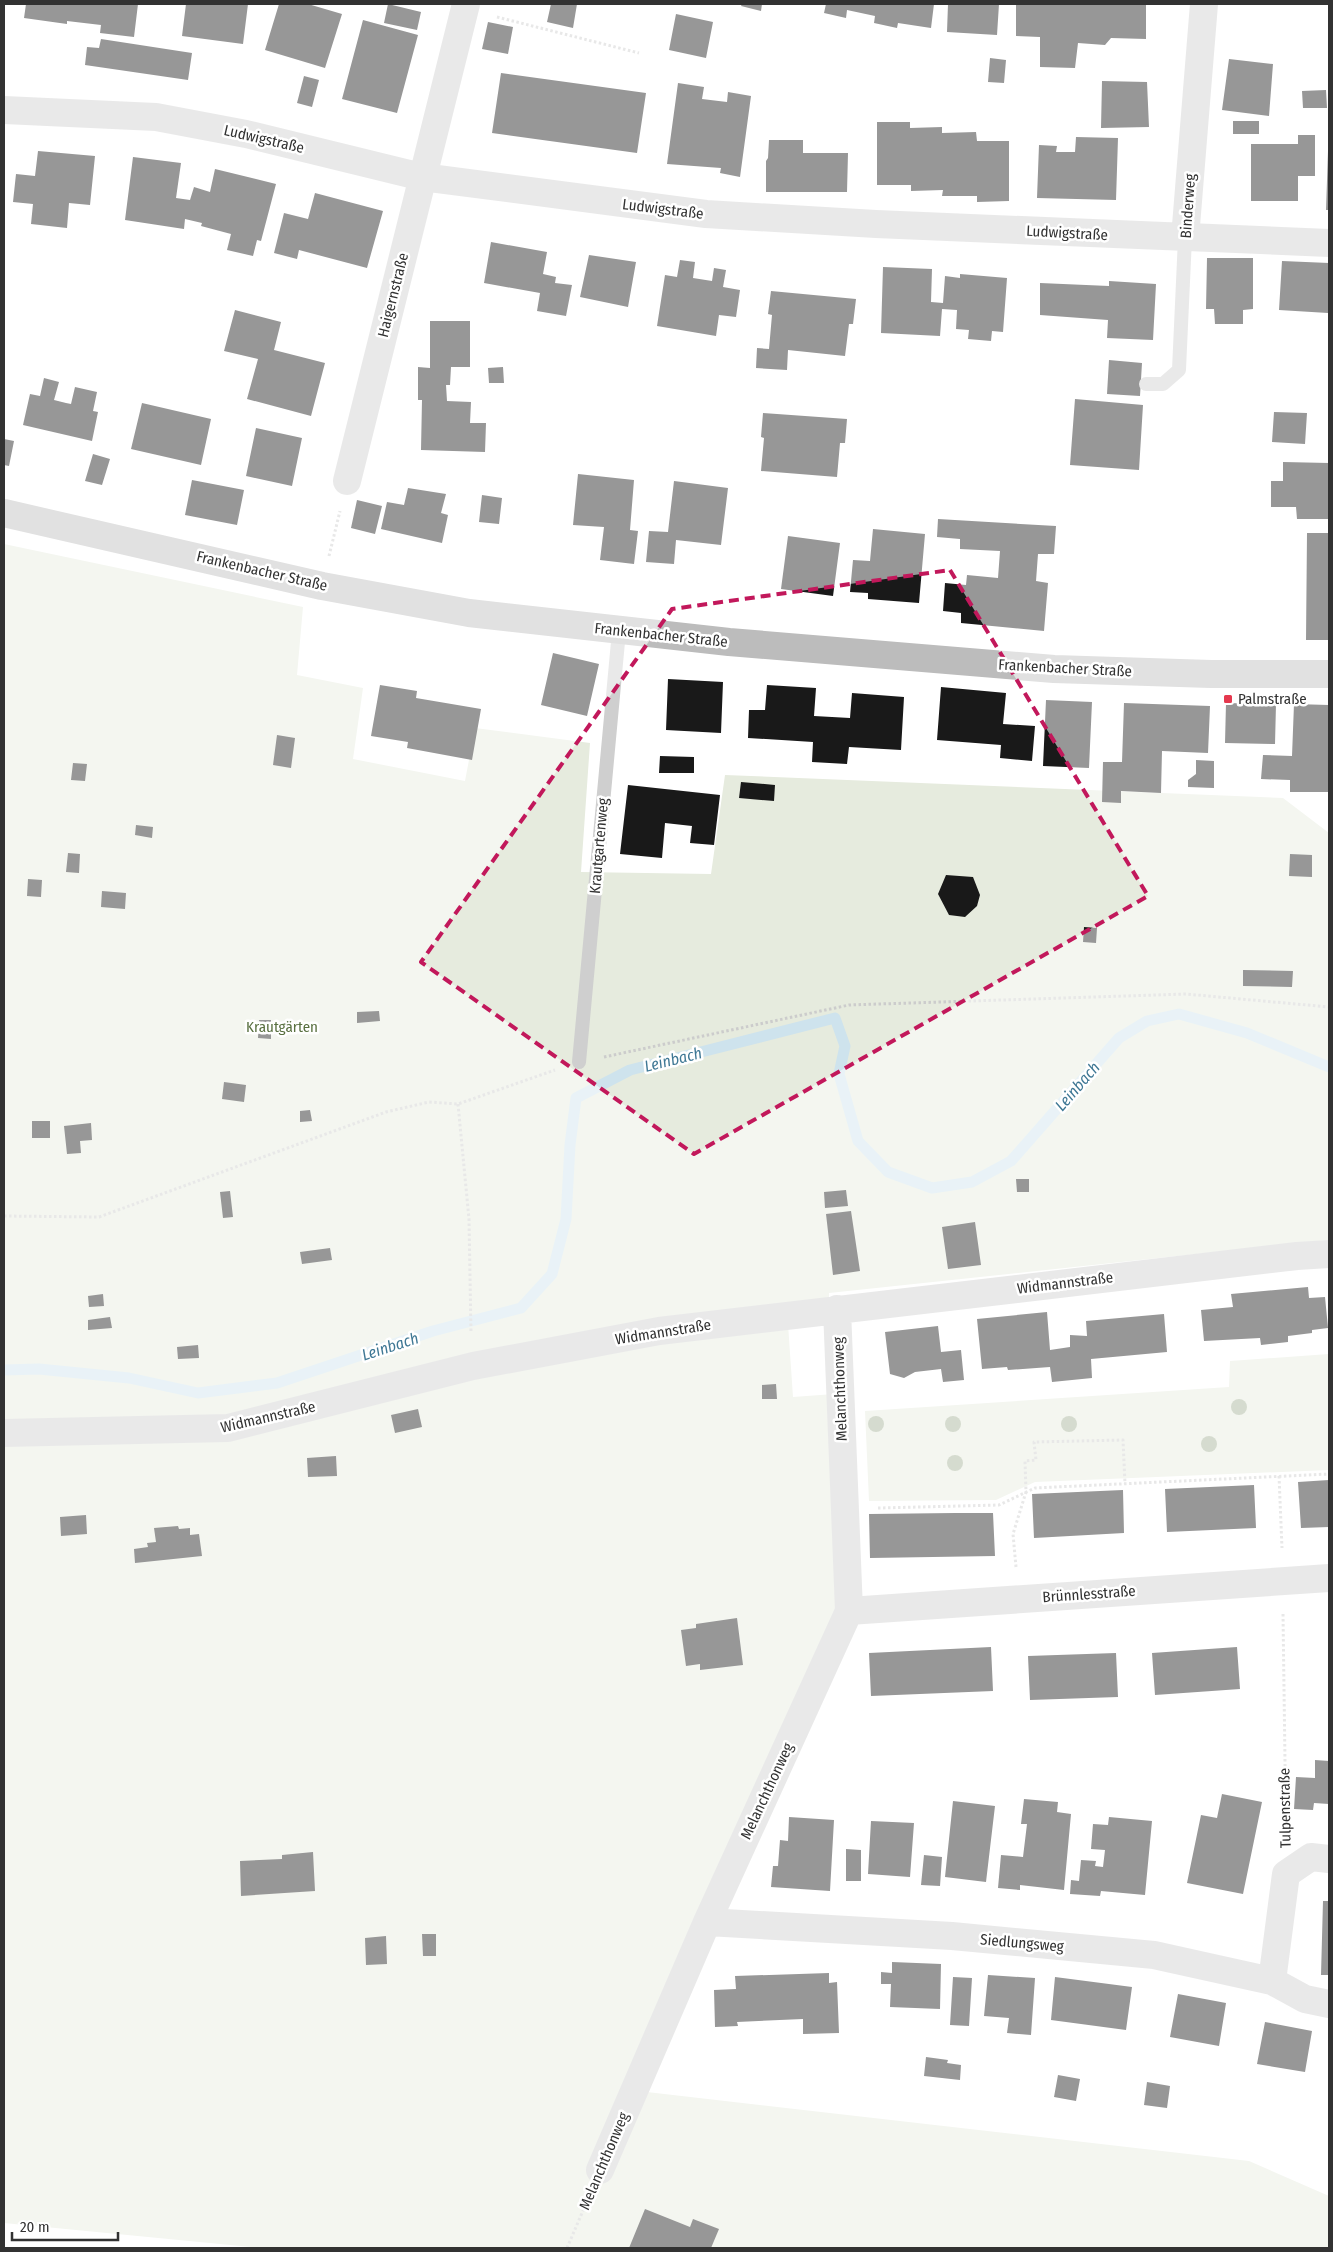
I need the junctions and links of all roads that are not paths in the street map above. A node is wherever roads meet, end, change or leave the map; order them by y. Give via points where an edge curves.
1 (1204, 4) edge
2 (465, 6) edge
3 (4, 110) edge
4 (422, 177) junction
5 (1185, 238) junction
6 (1329, 243) edge
7 (1146, 384) dead end
8 (346, 481) road end
9 (4, 513) edge
10 (619, 630) junction
11 (1329, 674) edge
12 (579, 1062) road end
13 (1329, 1254) edge
14 (837, 1310) junction
15 (4, 1433) edge
16 (1329, 1578) edge
17 (849, 1611) junction
18 (1329, 1859) edge
19 (707, 1922) junction
20 (1272, 1981) junction
21 (1329, 2004) edge
22 (600, 2170) road end

1 - 5 street, Binderweg
2 - 4 street, Haigernstraße
3 - 4 street, Ludwigstraße via 156,117 246,134
4 - 5 street, Ludwigstraße via 706,214
4 - 8 street, Haigernstraße
5 - 6 street, Ludwigstraße
5 - 7 lane, Binderweg via 1179,370 1163,384
9 - 10 main road, Frankenbacher Straße via 322,586 469,613
10 - 11 main road, Frankenbacher Straße via 1054,669
10 - 12 lane, Krautgartenweg
13 - 14 street, Widmannstraße
14 - 15 street, Widmannstraße via 659,1331 473,1366 228,1428
14 - 17 street, Melanchthonweg
16 - 17 street, Brünnlesstraße
17 - 19 street, Melanchthonweg
18 - 20 street via 1311,1857 1286,1874
19 - 20 street, Siedlungsweg via 952,1936 1154,1955
19 - 22 street, Melanchthonweg
20 - 21 street, Siedlungsweg via 1306,2000

